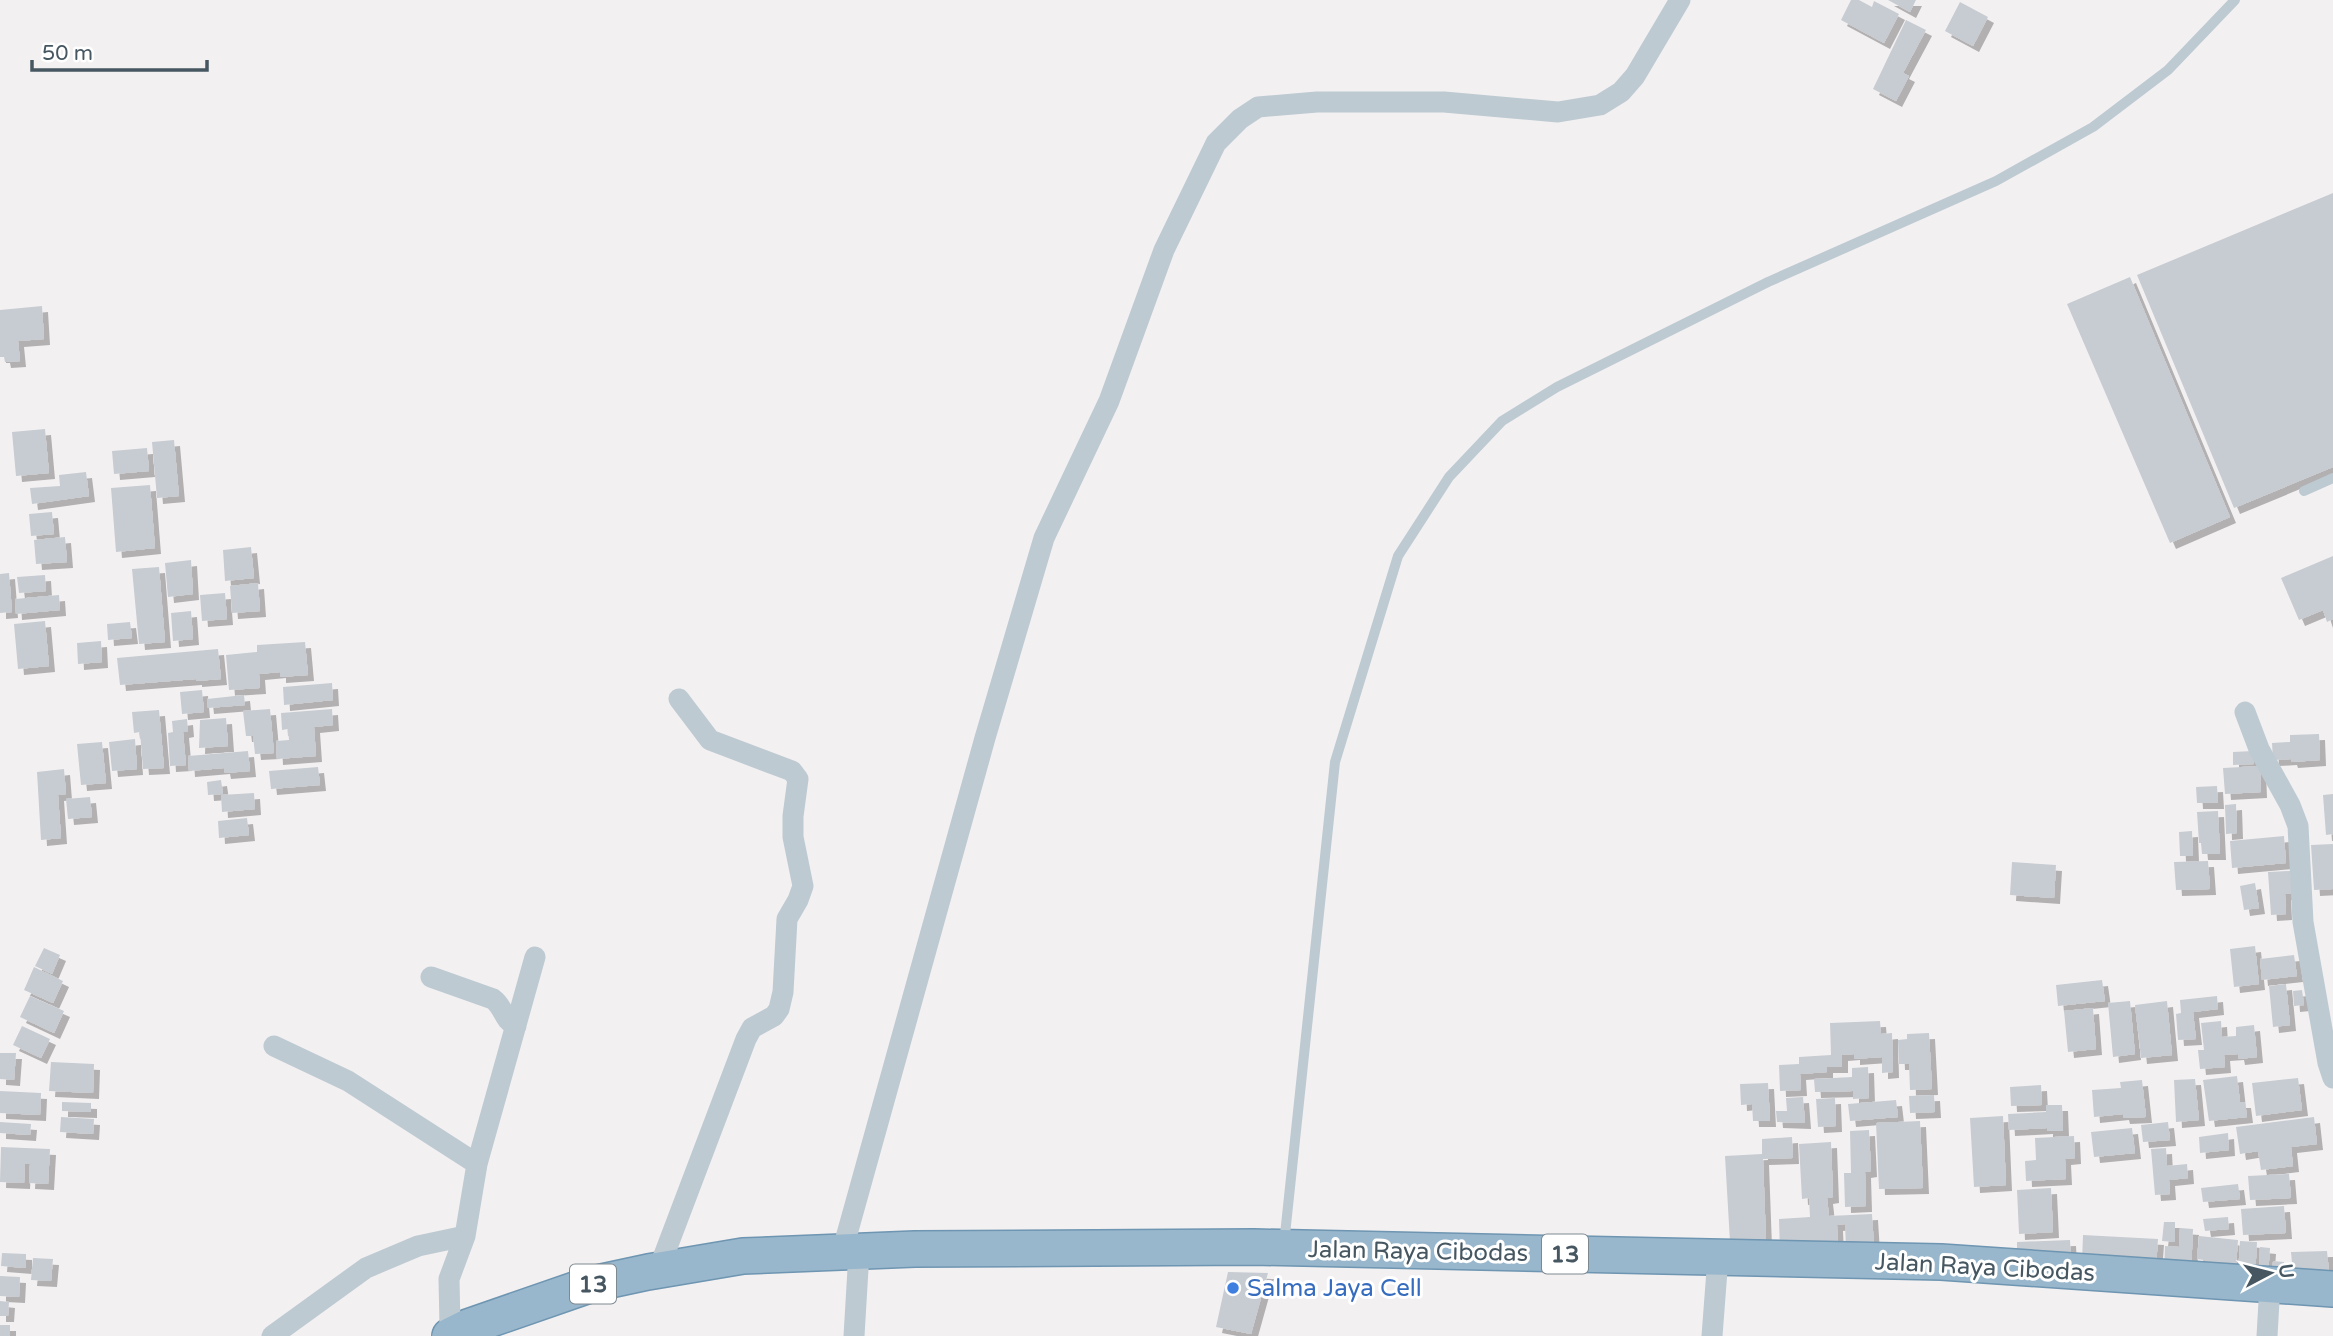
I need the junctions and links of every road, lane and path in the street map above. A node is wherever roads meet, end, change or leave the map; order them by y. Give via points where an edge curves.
1 (1680, 0) edge
2 (2235, 0) edge
3 (2333, 478) edge
4 (2304, 491) dead end
5 (679, 699) dead end
6 (2245, 712) dead end
7 (535, 957) dead end
8 (431, 977) dead end
9 (516, 1026) junction
10 (274, 1046) dead end
11 (2333, 1078) edge
12 (477, 1164) junction
13 (466, 1236) junction
14 (1283, 1248) junction
15 (851, 1252) junction
16 (1718, 1257) junction
17 (658, 1271) junction
18 (2270, 1284) junction
19 (2333, 1289) edge
20 (272, 1336) edge
21 (443, 1336) edge
22 (450, 1336) edge
23 (854, 1336) edge
24 (1712, 1336) edge
25 (2267, 1336) edge

1 - 15 street via 1636,76 1600,105 1558,112 1444,102 1258,107 1216,144 1164,250 1109,401 1044,538 985,738
2 - 14 lane via 2168,70 2093,127 1996,181 1769,282 1557,387 1502,421 1449,477 1398,556 1335,762
3 - 4 lane
5 - 17 street via 710,740 792,771 798,779 793,837 803,886 787,919 779,1009 752,1028 746,1039
6 - 11 street via 2298,826 2303,922
7 - 9 street
8 - 9 street via 493,999
9 - 12 street
10 - 12 street via 348,1080
12 - 13 street
13 - 20 street via 418,1246 366,1268
13 - 21 street via 449,1279 450,1326
14 - 15 highway, Jalan Raya Cibodas / 13
14 - 16 highway, Jalan Raya Cibodas / 13
15 - 17 highway, Jalan Raya Cibodas / 13 via 743,1256
15 - 23 street
16 - 18 highway, Jalan Raya Cibodas / 13 via 1941,1262
16 - 24 street
17 - 22 highway, 13 via 592,1284
18 - 19 highway, Jalan Raya Cibodas / 13
18 - 25 street

